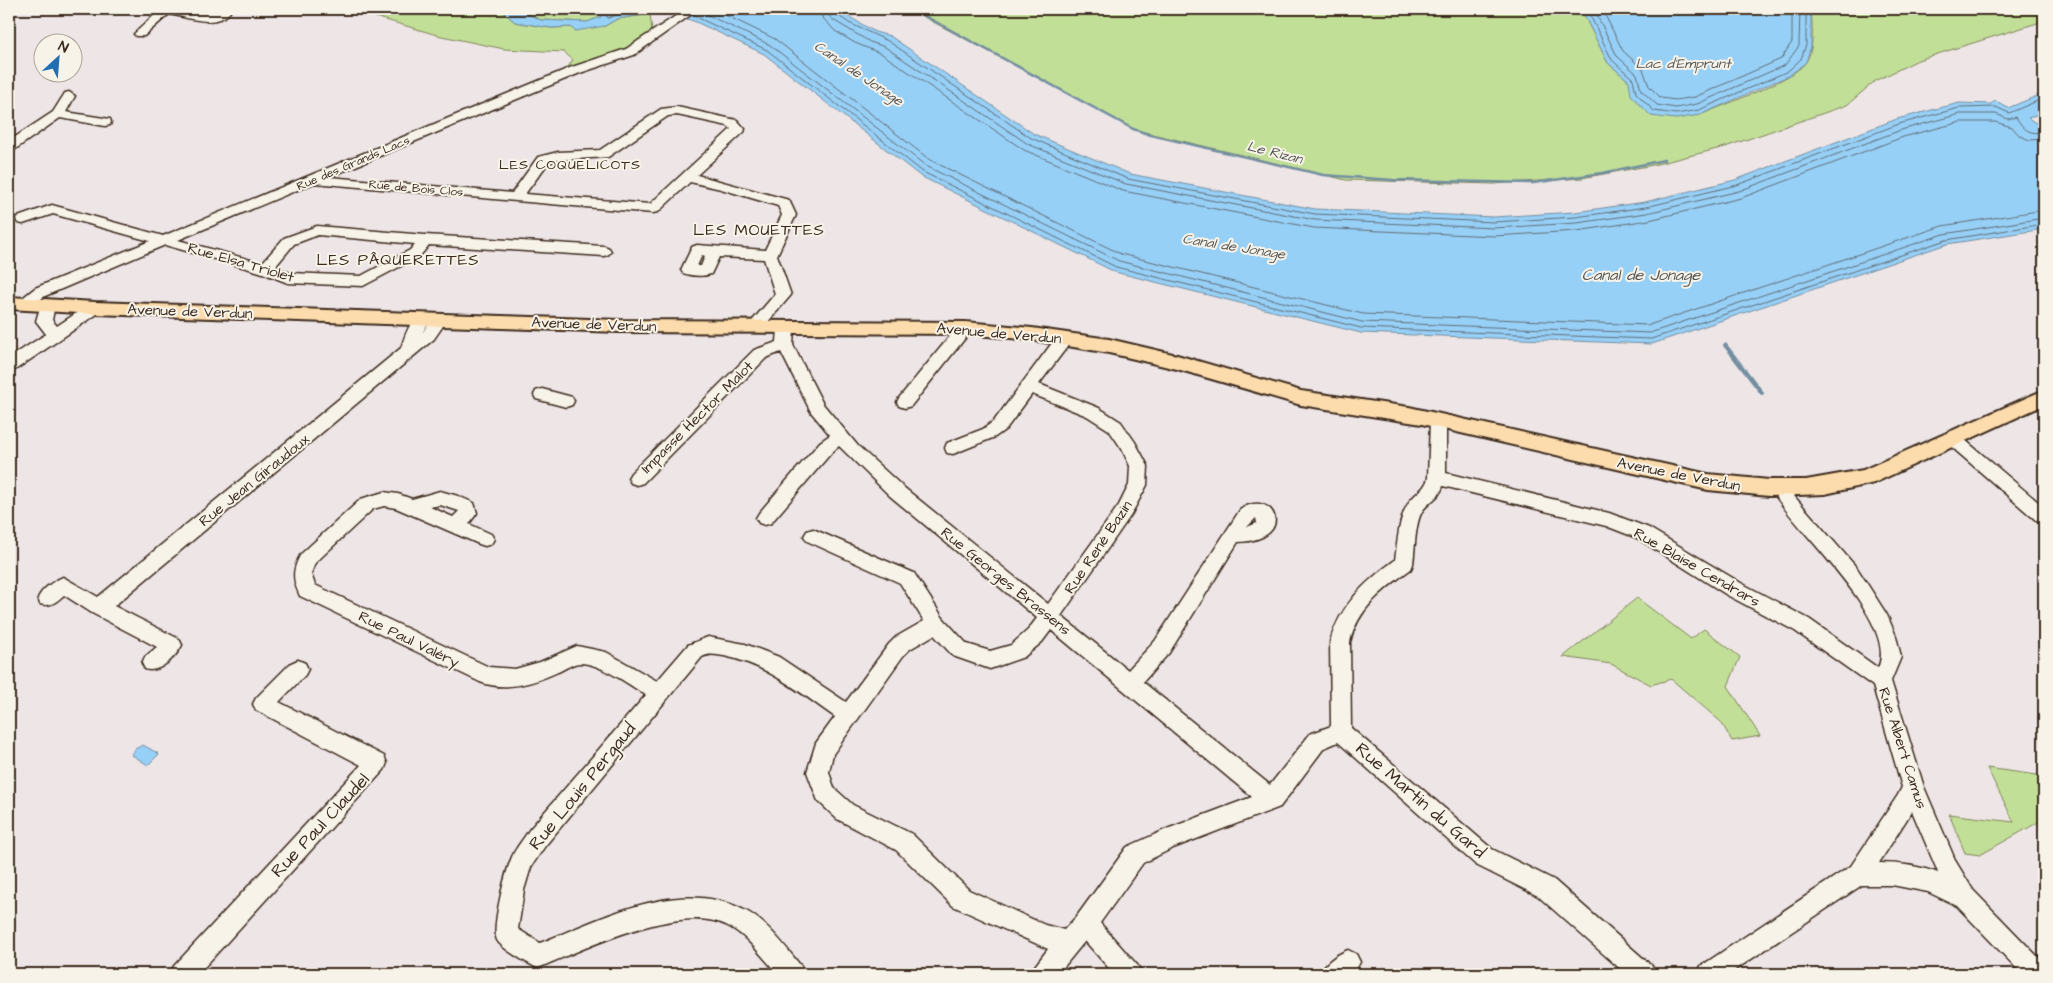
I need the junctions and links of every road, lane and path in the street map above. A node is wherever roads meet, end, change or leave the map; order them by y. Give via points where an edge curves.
1 (13, 9) edge
2 (166, 9) edge
3 (693, 9) edge
4 (9, 11) edge
5 (204, 16) dead end
6 (140, 34) dead end
7 (69, 96) dead end
8 (58, 114) junction
9 (106, 122) dead end
10 (9, 147) edge
11 (688, 177) junction
12 (315, 180) junction
13 (516, 196) junction
14 (23, 220) dead end
15 (164, 240) junction
16 (425, 240) junction
17 (604, 251) dead end
18 (714, 252) dead end
19 (770, 255) junction
20 (265, 269) junction
21 (16, 303) edge
22 (47, 305) junction
23 (95, 308) junction
24 (431, 320) junction
25 (755, 327) junction
26 (965, 328) junction
27 (56, 335) junction
28 (785, 336) junction
29 (1064, 339) junction
30 (9, 366) edge
31 (1029, 386) junction
32 (542, 395) dead end
33 (2044, 397) edge
34 (566, 401) dead end
35 (905, 402) dead end
36 (1430, 419) junction
37 (840, 436) junction
38 (1952, 438) junction
39 (954, 448) dead end
40 (638, 478) dead end
41 (1437, 478) junction
42 (1781, 490) junction
43 (2044, 517) edge
44 (765, 518) dead end
45 (1233, 535) dead end
46 (813, 536) dead end
47 (485, 539) dead end
48 (47, 598) dead end
49 (99, 607) junction
50 (1049, 617) junction
51 (936, 624) junction
52 (152, 663) dead end
53 (298, 669) dead end
54 (1880, 681) junction
55 (1129, 683) junction
56 (659, 692) junction
57 (847, 714) junction
58 (1341, 732) junction
59 (1913, 787) junction
60 (1272, 800) junction
61 (1859, 874) junction
62 (1965, 898) junction
63 (1085, 924) junction
64 (1068, 943) junction
65 (182, 974) edge
66 (793, 974) edge
67 (1043, 974) edge
68 (1130, 974) edge
69 (1644, 974) edge
70 (1709, 974) edge
71 (2038, 974) edge

1 - 4 street
2 - 5 street
2 - 6 street
3 - 12 street, Rue des Grands Lacs via 630,52 576,70
7 - 8 street
8 - 9 street
8 - 10 street
11 - 13 street, Rue de Bois Clos via 653,209
11 - 13 street, Rue de Bois Clos via 739,129 732,123 677,111 665,112 603,154 543,160
11 - 19 street via 784,203 789,215
12 - 13 street, Rue de Bois Clos
12 - 15 street, Rue des Grands Lacs
14 - 15 street, Rue Elsa Triolet via 52,210
15 - 20 street, Rue Elsa Triolet
15 - 21 street, Rue des Grands Lacs
16 - 17 street
16 - 20 street via 317,230 289,242
16 - 20 street, Rue Elsa Triolet via 415,253 363,281 288,278
18 - 19 street
19 - 25 street via 783,295
21 - 22 main road, Avenue de Verdun
22 - 23 main road, Avenue de Verdun
22 - 27 street via 44,321
23 - 24 main road, Avenue de Verdun
23 - 27 street
24 - 25 main road, Avenue de Verdun
24 - 49 street, Rue Jean Giraudoux via 414,332 408,351
25 - 28 main road, Avenue de Verdun
26 - 28 main road, Avenue de Verdun via 881,326
26 - 29 main road, Avenue de Verdun
26 - 35 street
27 - 30 street
28 - 37 street, Rue Georges Brassens via 817,408
28 - 40 street, Impasse Hector Malot via 760,354
29 - 31 street
29 - 36 main road, Avenue de Verdun via 1177,362 1283,394
31 - 39 street via 1000,425 990,433
31 - 50 street, Rue René Bazin via 1093,412 1114,426 1139,466 1138,485 1125,510
32 - 34 street
33 - 38 main road, Avenue de Verdun
36 - 41 street
36 - 42 main road, Avenue de Verdun via 1708,482
37 - 44 street via 826,447
37 - 50 street, Rue Georges Brassens via 896,491
38 - 42 main road, Avenue de Verdun via 1867,477 1836,485
38 - 43 street
41 - 54 street, Rue Blaise Cendrars via 1609,520 1643,533 1802,626
41 - 58 street via 1434,489 1416,506 1410,519 1404,564 1368,591 1342,628
42 - 54 street, Rue Albert Camus via 1858,584 1882,621 1891,659
45 - 55 street via 1162,647
46 - 51 street, Rue René Bazin via 907,578
47 - 56 street, Rue Paul Valéry via 398,501 384,499 367,504 307,560 302,574 308,590 487,676 515,678 577,654 599,658
48 - 49 street via 63,586
49 - 52 street via 172,645
50 - 51 street, Rue René Bazin via 1035,636 1017,651 990,660 960,650
50 - 55 street, Rue Georges Brassens
51 - 57 street via 899,646
53 - 65 street, Rue Paul Claudel via 263,704 378,763
54 - 59 street, Rue Albert Camus
55 - 60 street, Rue Georges Brassens
56 - 57 street, Rue Louis Pergaud via 695,650 708,644 745,652 772,663
56 - 66 street, Rue Louis Pergaud via 537,838 522,862 513,890 506,934 538,956 624,920 664,911 710,908 736,918
57 - 64 street via 823,750 818,772 826,794 845,812 904,842 961,898 1043,936
58 - 60 street via 1317,741
58 - 69 street, Rue Martin du Gard via 1484,857 1546,888
59 - 61 street
59 - 62 street, Rue Albert Camus via 1948,870
60 - 63 street via 1135,855
61 - 62 street via 1892,874 1930,882
61 - 70 street
62 - 71 street, Rue Albert Camus
63 - 64 street
63 - 68 street
64 - 67 street

